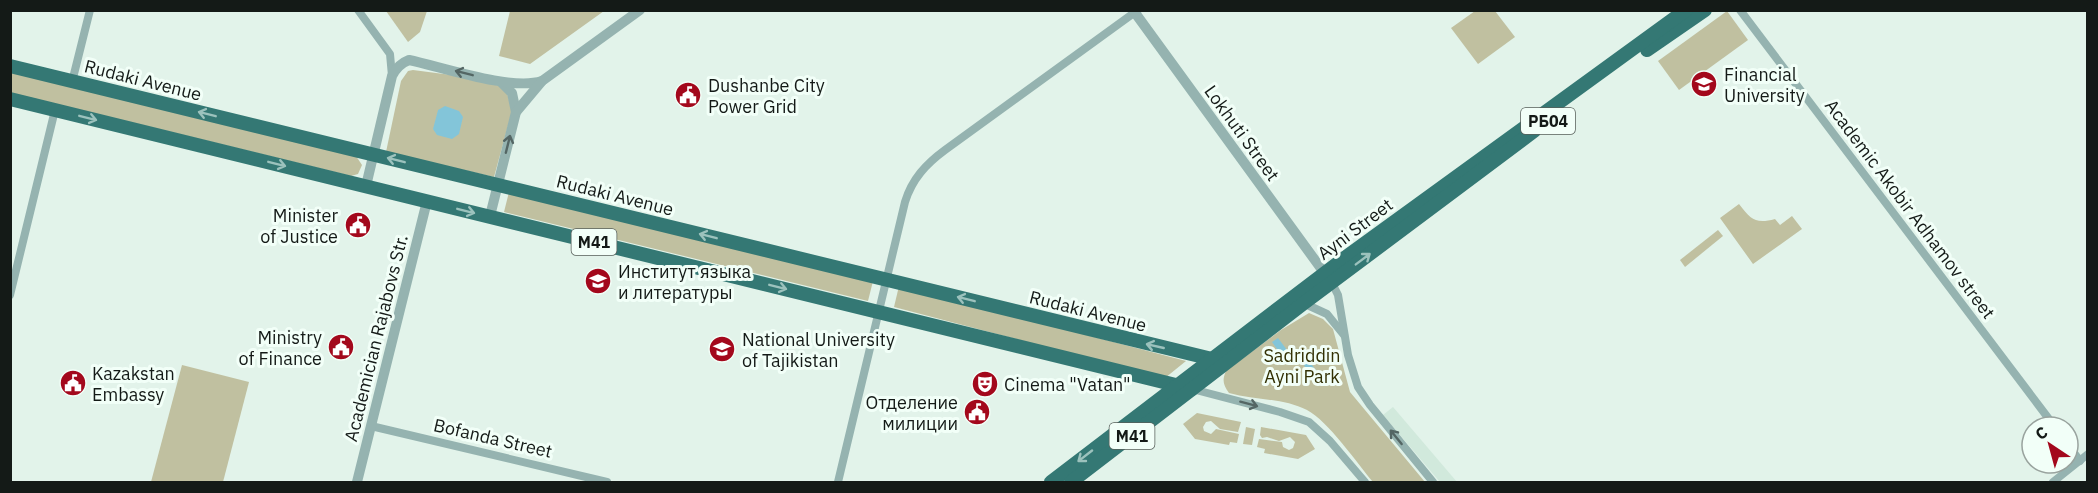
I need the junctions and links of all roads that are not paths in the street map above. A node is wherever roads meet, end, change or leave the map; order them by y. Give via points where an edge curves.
1 (90, 10) edge
2 (358, 10) edge
3 (640, 10) edge
4 (1686, 10) edge
5 (1705, 10) edge
6 (1740, 10) edge
7 (1135, 11) edge
8 (390, 54) junction
9 (409, 60) junction
10 (10, 66) edge
11 (392, 76) junction
12 (542, 81) junction
13 (72, 82) junction
14 (500, 82) junction
15 (10, 99) edge
16 (55, 110) junction
17 (516, 112) junction
18 (374, 155) junction
19 (498, 185) junction
20 (366, 186) junction
21 (427, 201) junction
22 (490, 216) junction
23 (1390, 232) junction
24 (1329, 278) junction
25 (888, 280) junction
26 (10, 295) edge
27 (1298, 302) junction
28 (880, 313) junction
29 (1344, 335) junction
30 (1212, 359) junction
31 (1178, 385) junction
32 (1192, 389) junction
33 (2046, 415) edge
34 (371, 426) junction
35 (2088, 454) edge
36 (2080, 461) edge
37 (357, 483) edge
38 (607, 483) edge
39 (838, 483) edge
40 (1051, 483) edge
41 (1071, 483) edge
42 (1365, 483) edge
43 (1433, 483) edge

1 - 13 street
2 - 8 street
3 - 12 street
4 - 23 highway, Ayni Street / РБ04
5 - 23 highway, РБ04
6 - 33 street, Academic Akobir Adhamov street
7 - 24 street, Lokhuti Street
7 - 25 street via 924,168 907,196
8 - 9 street
8 - 11 street
9 - 11 street
14 -> 9 street
10 - 13 highway, Rudaki Avenue / M41
11 - 18 street
12 - 14 street
12 - 17 street
18 -> 13 highway, Rudaki Avenue / M41
14 - 17 street via 512,93
15 - 16 highway, M41
16 -> 20 highway, M41
16 - 26 street
19 -> 17 street
19 -> 18 highway, Rudaki Avenue / M41
18 - 20 street
19 - 22 street
25 -> 19 highway, Rudaki Avenue / M41
20 - 21 highway, M41
21 -> 22 highway, M41
21 - 34 street, Academician Rajabovs Str.
22 -> 28 highway, M41
23 - 24 highway, Ayni Street / M41
24 - 27 highway, Ayni Street / M41
24 - 29 street via 1338,296
25 - 28 street
30 -> 25 highway, Rudaki Avenue / M41
27 - 29 street via 1327,314
27 - 30 highway, Ayni Street / M41
27 - 32 highway, M41
28 - 31 highway, M41
28 - 39 street
43 -> 29 street via 1358,387
30 - 31 highway, Ayni Street / M41
31 - 32 highway
31 -> 40 highway, Ayni Street / M41
32 - 41 highway, M41
32 -> 42 street via 1309,422
34 - 37 street, Academician Rajabovs Str.
34 - 38 street, Bofanda Street
35 - 36 street

